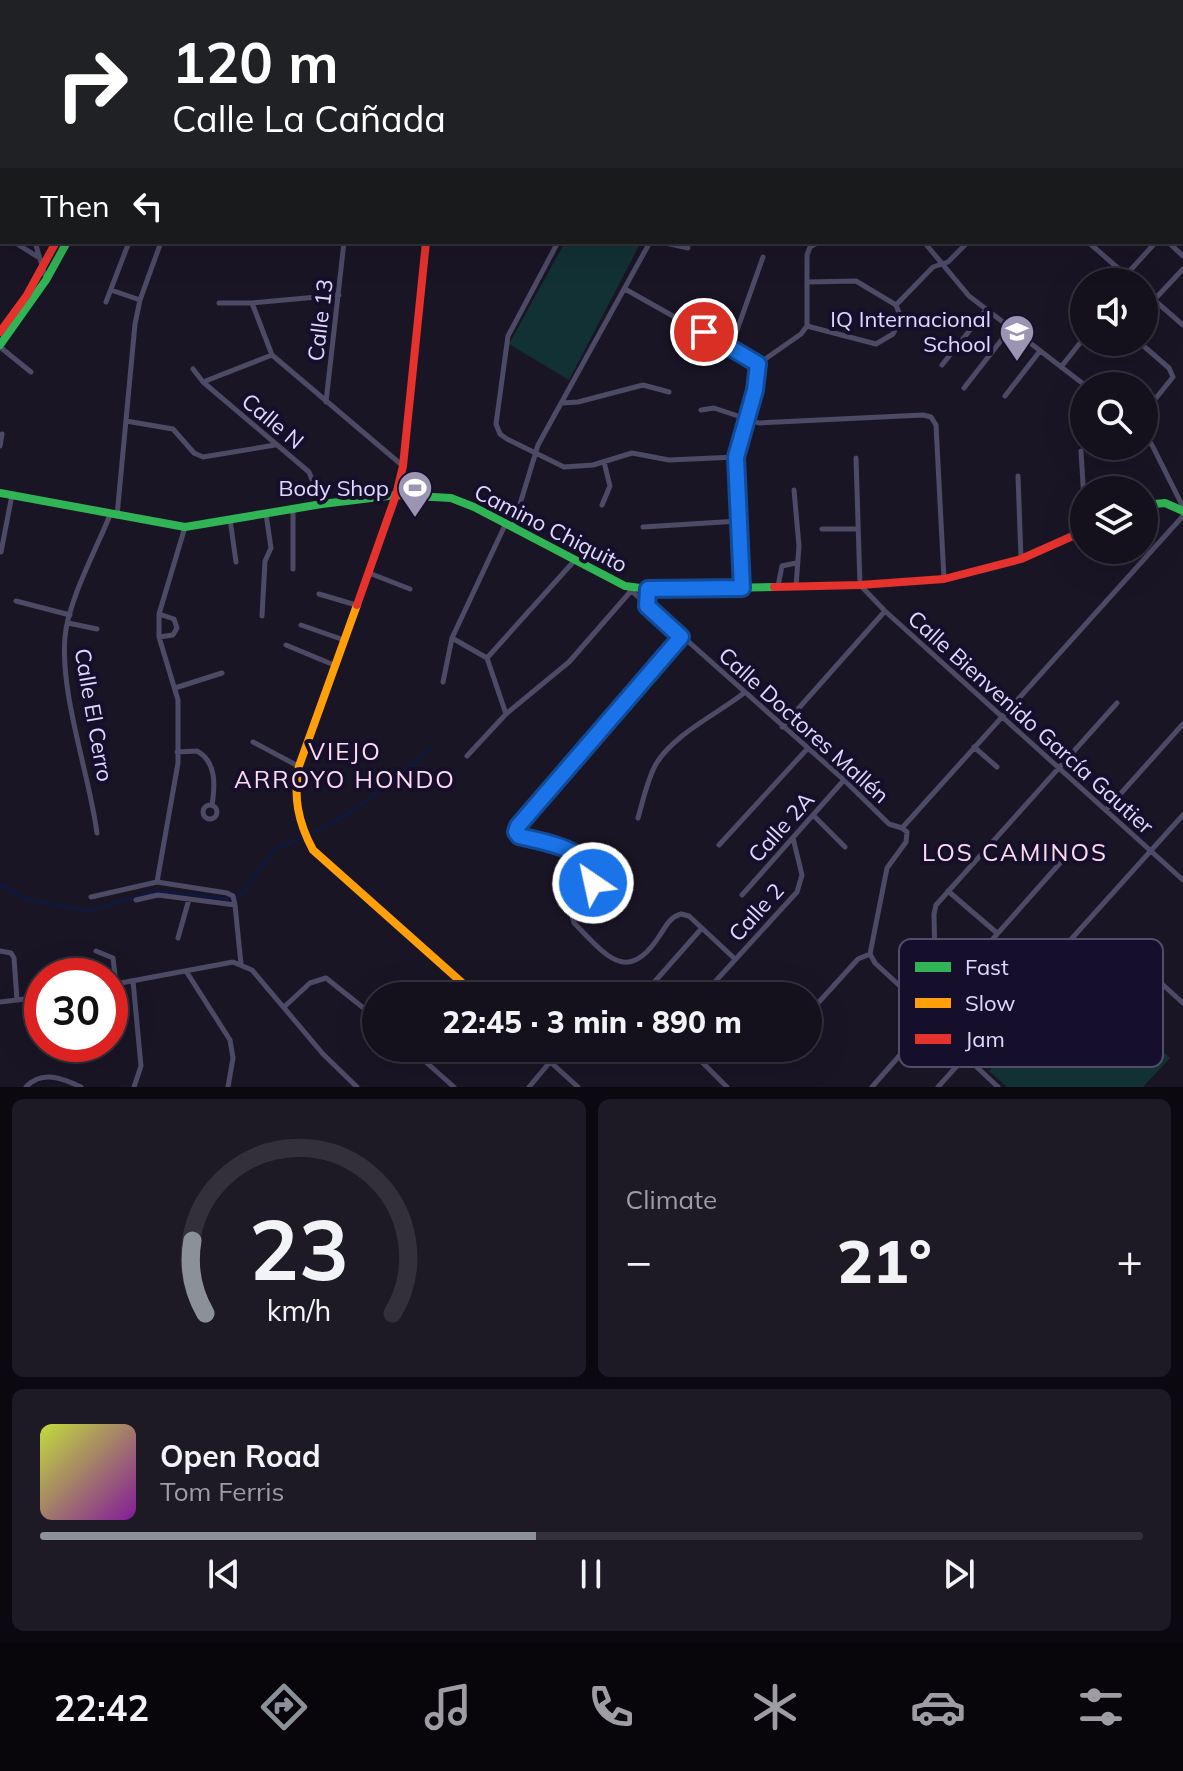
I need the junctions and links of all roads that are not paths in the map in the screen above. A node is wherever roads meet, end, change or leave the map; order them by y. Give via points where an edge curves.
1 (17, 244) edge
2 (36, 244) edge
3 (55, 244) edge
4 (66, 244) edge
5 (128, 244) edge
6 (160, 244) edge
7 (344, 244) edge
8 (426, 244) edge
9 (554, 244) edge
10 (649, 244) edge
11 (670, 244) edge
12 (814, 244) edge
13 (926, 244) edge
14 (966, 244) edge
15 (1090, 244) edge
16 (1101, 244) edge
17 (1154, 244) edge
18 (688, 248) dead end
19 (1096, 249) junction
20 (763, 257) dead end
21 (39, 258) junction
22 (944, 264) junction
23 (1118, 268) edge
24 (1132, 268) edge
25 (42, 269) junction
26 (1183, 269) edge
27 (46, 280) junction
28 (807, 282) junction
29 (625, 289) junction
30 (111, 290) junction
31 (339, 295) junction
32 (1158, 296) edge
33 (140, 300) junction
34 (106, 302) dead end
35 (219, 303) dead end
36 (252, 303) junction
37 (1158, 303) edge
38 (896, 305) junction
39 (986, 310) junction
40 (12, 323) junction
41 (1183, 325) edge
42 (807, 326) junction
43 (1010, 329) junction
44 (0, 332) edge
45 (0, 346) edge
46 (731, 347) junction
47 (1040, 351) junction
48 (272, 355) junction
49 (1070, 356) edge
50 (1155, 356) edge
51 (758, 364) junction
52 (942, 365) dead end
53 (1061, 367) junction
54 (193, 369) dead end
55 (31, 372) dead end
56 (1070, 374) edge
57 (203, 382) junction
58 (964, 388) dead end
59 (669, 392) dead end
60 (1005, 396) dead end
61 (1158, 396) edge
62 (326, 402) junction
63 (562, 403) junction
64 (701, 410) dead end
65 (748, 420) junction
66 (126, 421) junction
67 (2, 434) dead end
68 (276, 445) junction
69 (0, 446) edge
70 (534, 454) junction
71 (736, 457) junction
72 (856, 458) dead end
73 (1158, 458) edge
74 (604, 462) junction
75 (403, 466) junction
76 (1018, 476) dead end
77 (794, 490) dead end
78 (0, 493) edge
79 (12, 495) junction
80 (396, 495) junction
81 (1158, 502) edge
82 (322, 504) junction
83 (602, 505) dead end
84 (293, 510) junction
85 (1183, 511) edge
86 (266, 514) junction
87 (114, 516) junction
88 (230, 519) junction
89 (739, 521) junction
90 (509, 525) junction
91 (185, 527) junction
92 (643, 527) dead end
93 (822, 529) dead end
94 (858, 529) junction
95 (1070, 537) edge
96 (1, 552) edge
97 (1021, 559) junction
98 (575, 560) junction
99 (236, 562) dead end
100 (796, 563) junction
101 (293, 569) dead end
102 (369, 573) junction
103 (944, 579) junction
104 (860, 585) junction
105 (777, 587) junction
106 (796, 587) junction
107 (628, 588) junction
108 (742, 588) junction
109 (410, 589) dead end
110 (648, 589) junction
111 (319, 594) dead end
112 (16, 601) dead end
113 (357, 605) junction
114 (647, 606) junction
115 (885, 611) junction
116 (159, 614) junction
117 (70, 615) junction
118 (262, 616) dead end
119 (68, 623) junction
120 (301, 625) dead end
121 (97, 629) dead end
122 (159, 637) junction
123 (681, 637) junction
124 (452, 638) junction
125 (344, 640) junction
126 (286, 645) dead end
127 (487, 658) junction
128 (334, 665) junction
129 (222, 673) dead end
130 (443, 682) dead end
131 (175, 688) junction
132 (744, 693) junction
133 (1117, 703) dead end
134 (506, 714) junction
135 (1001, 716) junction
136 (1183, 724) edge
137 (782, 727) junction
138 (253, 742) dead end
139 (974, 747) junction
140 (808, 748) junction
141 (177, 752) junction
142 (467, 756) dead end
143 (299, 766) junction
144 (997, 767) dead end
145 (1059, 768) junction
146 (844, 780) junction
147 (212, 805) dead end
148 (1106, 810) junction
149 (813, 815) junction
150 (1183, 815) edge
151 (638, 818) dead end
152 (902, 828) junction
153 (97, 833) dead end
154 (793, 838) junction
155 (719, 845) dead end
156 (845, 847) dead end
157 (1149, 850) junction
158 (1061, 862) dead end
159 (1183, 880) edge
160 (157, 882) junction
161 (948, 891) junction
162 (742, 895) dead end
163 (91, 897) dead end
164 (189, 899) junction
165 (136, 900) dead end
166 (235, 905) junction
167 (702, 928) junction
168 (997, 933) junction
169 (178, 938) dead end
170 (935, 939) edge
171 (992, 939) edge
172 (1070, 939) edge
173 (0, 951) edge
174 (96, 951) dead end
175 (870, 954) junction
176 (113, 958) edge
177 (735, 959) junction
178 (241, 964) junction
179 (186, 971) junction
180 (133, 981) junction
181 (128, 982) edge
182 (461, 982) edge
183 (654, 982) edge
184 (714, 982) edge
185 (899, 985) edge
186 (1163, 985) edge
187 (24, 999) edge
188 (822, 999) edge
189 (17, 1000) junction
190 (0, 1002) edge
191 (1183, 1003) edge
192 (284, 1007) junction
193 (362, 1007) edge
194 (899, 1056) edge
195 (426, 1062) edge
196 (550, 1062) joint
197 (702, 1062) edge
198 (956, 1067) edge
199 (976, 1067) edge
200 (26, 1087) edge
201 (81, 1087) edge
202 (134, 1087) edge
203 (228, 1087) edge
204 (357, 1087) edge
205 (454, 1087) edge
206 (529, 1087) edge
207 (578, 1087) edge
208 (727, 1087) edge
209 (872, 1087) edge
210 (938, 1087) edge
211 (998, 1087) edge

1 - 21 street
2 - 21 street
3 - 25 main road
4 - 27 main road
5 - 30 street
6 - 33 street, Calle El Cerro
7 - 31 street, Calle 13
8 - 75 main road
9 - 70 street via 511,328 503,363 498,429
10 - 29 street
11 - 18 street
12 - 28 street via 807,252
13 - 22 street
14 - 22 street
15 - 19 street
16 - 19 street
17 - 24 street
19 - 23 street
20 - 46 street
21 - 25 street
22 - 38 street via 933,267
22 - 39 street
25 - 27 street
25 - 40 main road
26 - 32 street
27 - 40 main road
28 - 38 street via 856,281
28 - 42 street
29 - 46 street
29 - 63 street
30 - 33 street
30 - 34 street
31 - 36 street
31 - 62 street, Calle 13
33 - 66 street, Calle El Cerro
35 - 36 street
36 - 48 street
37 - 41 street
38 - 42 street via 900,322 880,343
39 - 43 street
39 - 52 street
40 - 44 main road
40 - 45 main road
42 - 51 street
43 - 47 street
43 - 58 street
45 - 55 street
46 - 51 street
47 - 53 street
47 - 60 street
48 - 57 street
48 - 62 street
49 - 53 street
50 - 61 street via 1173,377
51 - 65 street
53 - 56 street
54 - 57 street, Calle N
57 - 68 street, Calle N
59 - 63 street via 645,385
62 - 75 street
63 - 70 street
64 - 65 street via 714,408
65 - 71 street
65 - 103 street via 931,417 936,425
66 - 68 street via 173,429 201,457
66 - 87 street, Calle El Cerro
67 - 69 street
68 - 82 street, Calle N via 309,472
70 - 74 street via 564,467
70 - 90 street
71 - 74 street via 669,460 637,452
71 - 89 street
72 - 94 street
73 - 85 street
74 - 83 street via 610,486
75 - 80 main road
76 - 97 street
77 - 100 street
78 - 79 main road, Camino Chiquito
79 - 87 main road, Camino Chiquito
79 - 96 street
80 - 82 main road, Camino Chiquito
80 - 90 main road, Camino Chiquito via 451,498
80 - 102 main road
81 - 85 main road
82 - 84 main road, Camino Chiquito
84 - 86 main road, Camino Chiquito
84 - 101 street
85 - 135 street
86 - 88 main road, Camino Chiquito
86 - 118 street via 271,548 265,561
87 - 91 main road, Camino Chiquito
87 - 117 street, Calle El Cerro
88 - 91 main road, Camino Chiquito
88 - 99 street
89 - 92 street
89 - 108 street
90 - 98 main road, Camino Chiquito
90 - 124 street
91 - 116 street
93 - 94 street
94 - 104 street
95 - 97 main road, Camino Chiquito
97 - 103 main road, Camino Chiquito
98 - 107 main road, Camino Chiquito
98 - 127 street
100 - 105 street via 782,566
100 - 106 street
102 - 109 street
102 - 113 main road
103 - 104 main road, Camino Chiquito
104 - 106 main road, Camino Chiquito
104 - 115 street, Calle Bienvenido García Gautier
105 - 106 main road, Camino Chiquito
105 - 108 main road, Camino Chiquito
107 - 110 main road, Camino Chiquito
107 - 114 street, Calle Doctores Mallén
107 - 134 street via 569,662
108 - 110 main road, Camino Chiquito
110 - 114 street
111 - 113 street
112 - 117 street
113 - 125 main road
114 - 123 street, Calle Doctores Mallén
115 - 135 street, Calle Bienvenido García Gautier
115 - 137 street
116 - 122 street
116 - 122 street via 174,619 177,628 173,635
117 - 119 street, Calle El Cerro
119 - 121 street
119 - 153 street, Calle El Cerro via 68,680
120 - 125 street
122 - 131 street
123 - 132 street, Calle Doctores Mallén
123 - 167 street via 516,832 576,854 589,866 593,883 571,914 616,963 636,961 675,915 689,916
124 - 127 street
124 - 130 street
125 - 128 main road
126 - 128 street
127 - 134 street
128 - 143 main road
129 - 131 street
131 - 141 street
132 - 137 street, Calle Doctores Mallén
132 - 151 street via 665,753 656,764
133 - 145 street
134 - 142 street
135 - 139 street
135 - 145 street, Calle Bienvenido García Gautier
136 - 148 street
137 - 140 street, Calle Doctores Mallén
138 - 143 street
139 - 144 street
139 - 152 street
140 - 146 street, Calle Doctores Mallén
140 - 155 street
141 - 147 street via 197,751 210,763
141 - 160 street
143 - 182 main road via 294,788 297,817 313,850
145 - 148 street, Calle Bienvenido García Gautier
145 - 161 street
146 - 149 street, Calle 2A
146 - 152 street, Calle Doctores Mallén via 889,824
148 - 157 street, Calle Bienvenido García Gautier
149 - 154 street, Calle 2A
149 - 156 street
150 - 157 street
152 - 175 street, Calle Doctores Mallén via 908,836 887,868
154 - 162 street, Calle 2A
154 - 177 street, Calle 2 via 801,885
157 - 159 street, Calle Bienvenido García Gautier
157 - 172 street
158 - 168 street
160 - 163 street
160 - 166 street via 233,896
161 - 168 street
161 - 170 street via 935,909
164 - 165 street via 158,895
164 - 166 street
164 - 169 street
166 - 178 street
167 - 177 street
167 - 183 street
168 - 171 street
173 - 189 street via 14,958
174 - 176 street
175 - 185 street
175 - 188 street via 858,959
177 - 184 street, Calle 2
178 - 179 street
178 - 192 street
179 - 180 street
179 - 203 street via 230,1040
180 - 181 street
180 - 202 street via 141,1066
186 - 191 street
187 - 189 street
189 - 190 street
192 - 193 street via 310,983 326,978
192 - 204 street
194 - 209 street
195 - 205 street
196 - 206 street
196 - 207 street
197 - 208 street
198 - 210 street
199 - 211 street
200 - 201 street via 40,1077

